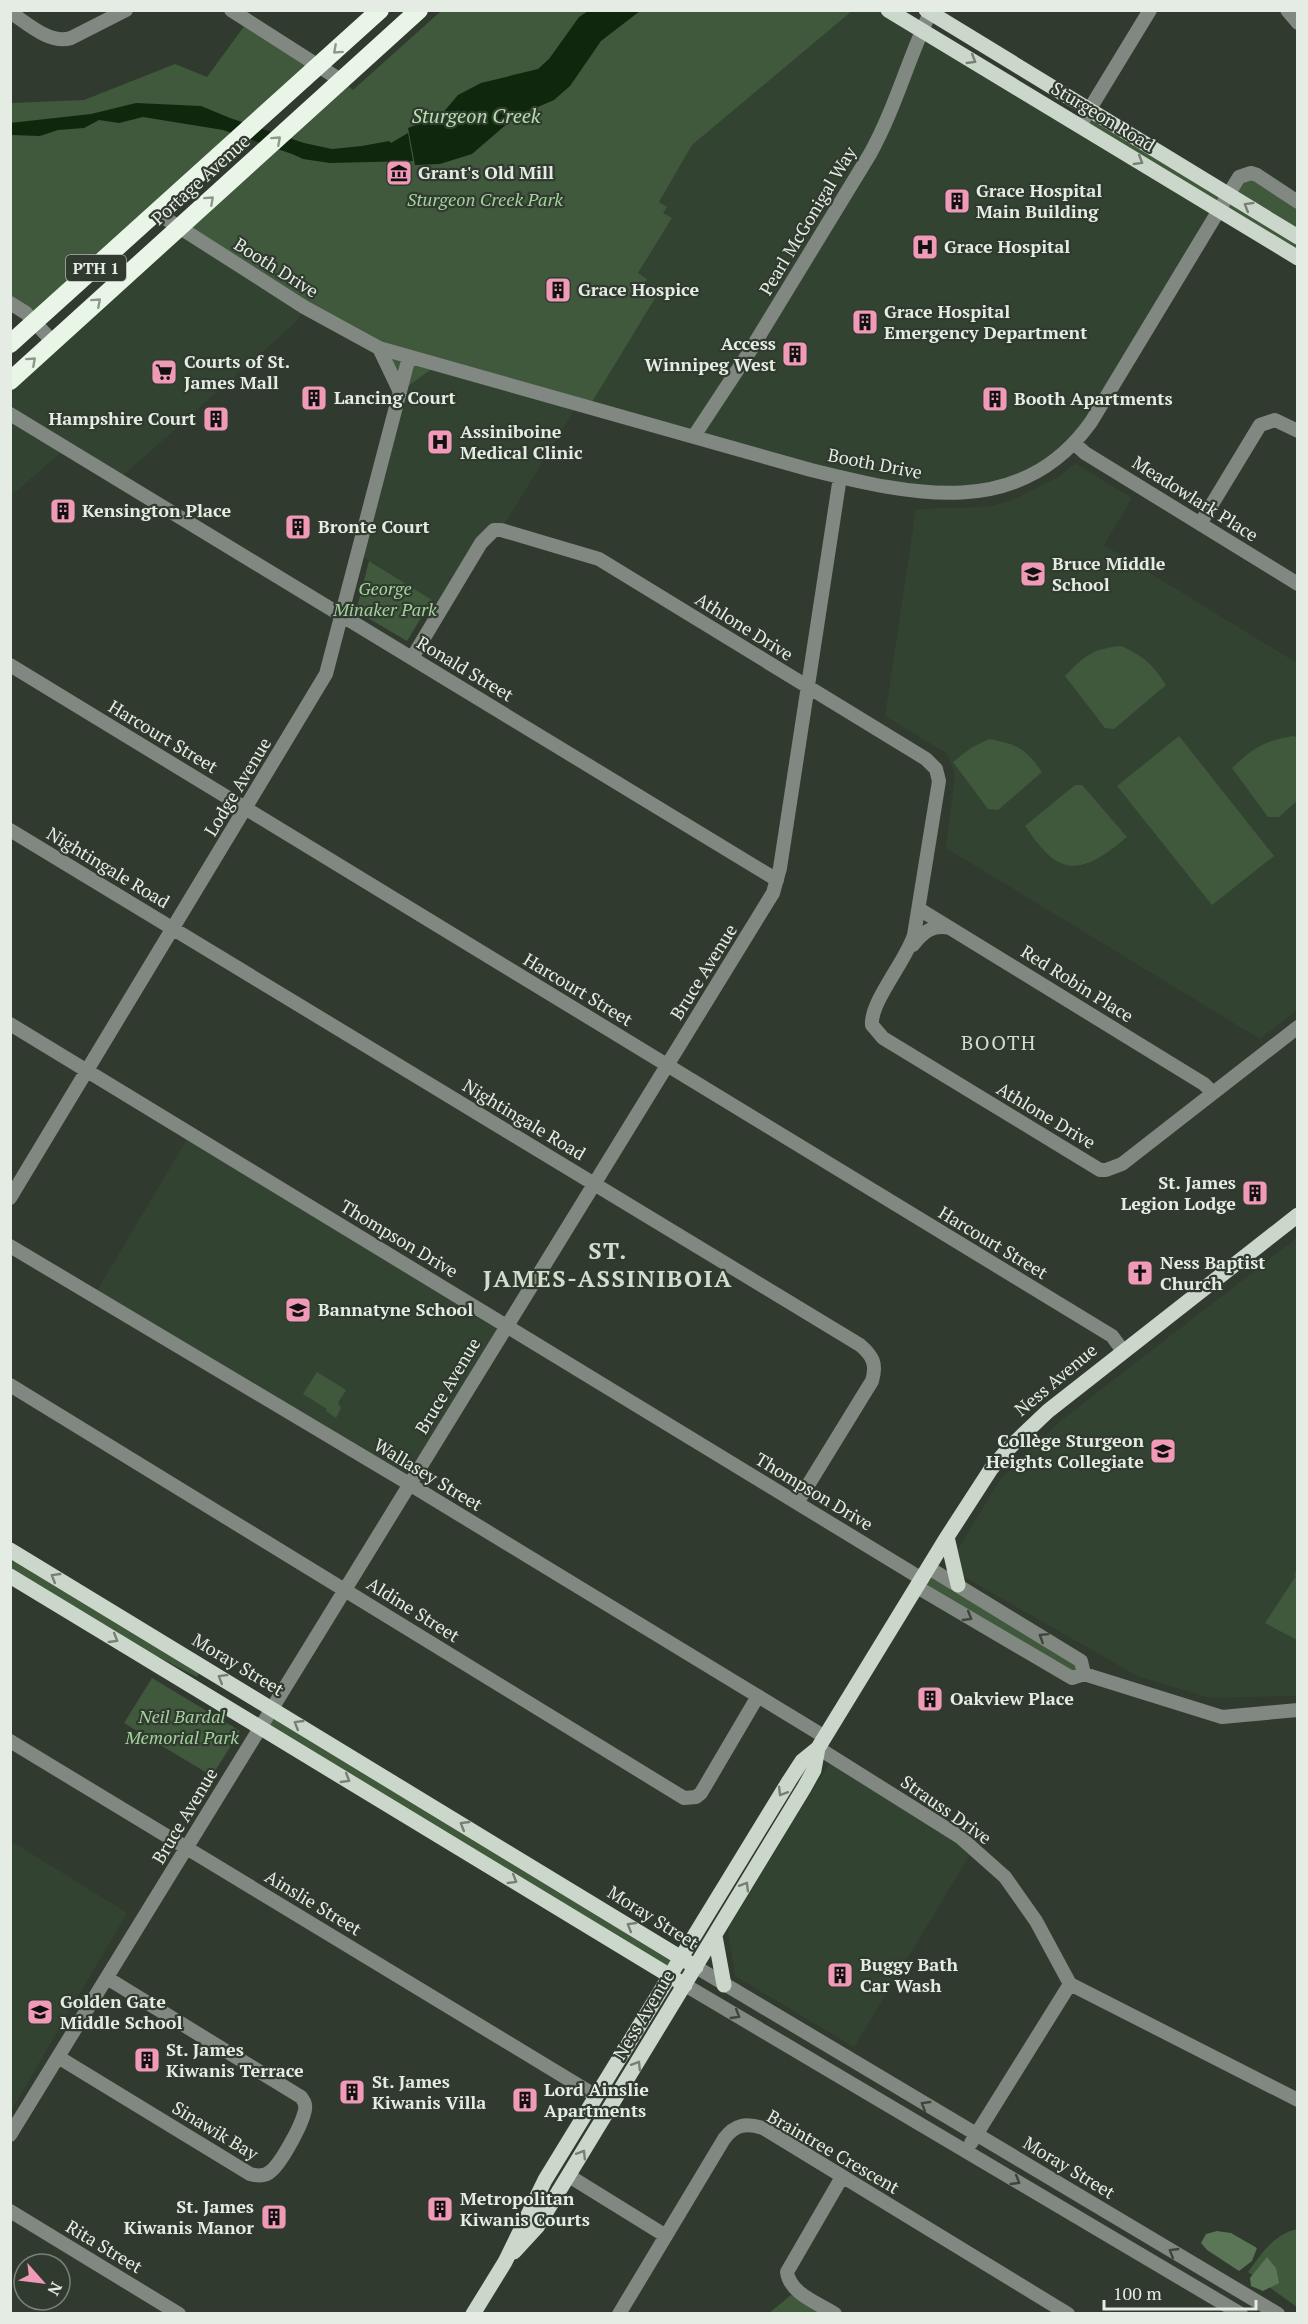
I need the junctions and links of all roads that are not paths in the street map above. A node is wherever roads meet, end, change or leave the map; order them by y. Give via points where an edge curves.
1 (126, 10) edge
2 (231, 10) edge
3 (380, 10) edge
4 (418, 10) edge
5 (888, 10) edge
6 (1150, 10) edge
7 (1287, 10) edge
8 (10, 12) edge
9 (928, 12) edge
10 (1298, 23) edge
11 (922, 29) junction
12 (319, 66) junction
13 (342, 81) junction
14 (1090, 110) junction
15 (1080, 125) junction
16 (1227, 194) junction
17 (1298, 202) edge
18 (1219, 210) junction
19 (157, 213) junction
20 (179, 228) junction
21 (1298, 237) edge
22 (1298, 258) edge
23 (10, 303) edge
24 (35, 322) junction
25 (53, 342) junction
26 (10, 344) edge
27 (379, 348) junction
28 (409, 357) junction
29 (10, 381) edge
30 (400, 392) junction
31 (10, 414) edge
32 (1298, 431) edge
33 (694, 436) junction
34 (1075, 444) junction
35 (840, 477) junction
36 (1200, 524) junction
37 (1298, 584) edge
38 (341, 615) junction
39 (412, 658) junction
40 (10, 665) edge
41 (807, 686) junction
42 (246, 808) junction
43 (10, 830) edge
44 (777, 880) junction
45 (919, 909) junction
46 (951, 928) junction
47 (173, 929) junction
48 (910, 949) junction
49 (10, 1024) edge
50 (1298, 1027) edge
51 (667, 1065) junction
52 (87, 1071) junction
53 (1213, 1093) junction
54 (594, 1183) junction
55 (10, 1198) edge
56 (1298, 1215) edge
57 (10, 1246) edge
58 (507, 1325) junction
59 (1123, 1351) junction
60 (10, 1385) edge
61 (410, 1484) junction
62 (796, 1503) junction
63 (947, 1537) junction
64 (10, 1550) edge
65 (10, 1576) edge
66 (923, 1578) junction
67 (958, 1585) junction
68 (345, 1588) junction
69 (1084, 1674) junction
70 (758, 1696) junction
71 (272, 1708) junction
72 (1298, 1710) edge
73 (260, 1728) junction
74 (10, 1741) edge
75 (822, 1742) junction
76 (186, 1848) junction
77 (715, 1936) junction
78 (681, 1957) junction
79 (696, 1967) junction
80 (669, 1976) junction
81 (106, 1978) junction
82 (1070, 1984) junction
83 (685, 1985) junction
84 (724, 1985) junction
85 (58, 2057) junction
86 (596, 2096) junction
87 (1298, 2100) edge
88 (10, 2135) edge
89 (975, 2135) junction
90 (966, 2151) junction
91 (568, 2176) junction
92 (842, 2177) junction
93 (10, 2211) edge
94 (666, 2236) junction
95 (505, 2262) junction
96 (179, 2313) edge
97 (473, 2313) edge
98 (619, 2313) edge
99 (835, 2313) edge
100 (1068, 2313) edge
101 (1241, 2313) edge
102 (1278, 2313) edge

1 - 8 street via 61,41
2 - 12 street
3 -> 12 highway, Portage Avenue / PTH 1
4 - 13 highway, Portage Avenue / PTH 1
5 - 11 main road, Sturgeon Road
6 - 14 street
7 - 10 street
9 - 11 street, Pearl McGonigal Way
9 - 14 main road, Sturgeon Road
11 -> 15 main road, Sturgeon Road
11 - 33 street, Pearl McGonigal Way via 870,154
12 - 13 street
12 - 19 highway, Portage Avenue / PTH 1
20 -> 13 highway, Portage Avenue / PTH 1
14 - 15 street
14 - 16 main road, Sturgeon Road
15 -> 18 main road, Sturgeon Road
16 - 17 street via 1239,177 1251,173
16 - 18 street, Booth Drive
21 -> 16 main road, Sturgeon Road
18 - 22 main road, Sturgeon Road
18 - 34 street, Booth Drive
19 - 20 street, Booth Drive
19 - 24 highway, Portage Avenue / PTH 1
25 -> 20 highway, Portage Avenue / PTH 1
20 - 27 street, Booth Drive via 304,307
23 - 24 street
24 - 25 street
24 - 26 highway, Portage Avenue / PTH 1
29 -> 25 highway, Portage Avenue / PTH 1
27 - 28 street, Booth Drive
27 - 30 street
28 - 30 street, Lodge Avenue
28 - 33 street, Booth Drive
30 - 38 street, Lodge Avenue
31 - 38 street, Ronald Street
32 - 36 street via 1275,420 1260,425
33 - 35 street, Booth Drive
34 - 35 street, Booth Drive via 1025,479 976,492 938,494
34 - 36 street, Meadowlark Place
35 - 41 street, Bruce Avenue
36 - 37 street, Meadowlark Place
38 - 39 street, Ronald Street
38 - 42 street, Lodge Avenue via 326,674
39 - 41 street, Athlone Drive via 481,543 494,530 501,530 598,559
39 - 44 street, Ronald Street
40 - 42 street, Harcourt Street
41 - 44 street, Bruce Avenue
41 - 45 street, Athlone Drive via 936,769 939,781
42 - 47 street, Lodge Avenue
42 - 51 street, Harcourt Street
43 - 47 street, Nightingale Road
44 - 51 street, Bruce Avenue via 764,910
45 - 46 street, Red Robin Place
45 - 48 street, Athlone Drive
46 - 48 street, Athlone Drive via 932,928
46 - 53 street, Red Robin Place
47 - 52 street, Lodge Avenue
47 - 54 street, Nightingale Road
48 - 53 street, Athlone Drive via 873,1011 872,1025 877,1033 1100,1170 1122,1164
49 - 52 street, Thompson Drive
50 - 53 street, Athlone Drive
51 - 54 street, Bruce Avenue
51 - 59 street, Harcourt Street via 1112,1336
52 - 55 street, Lodge Avenue
52 - 58 street, Thompson Drive
54 - 58 street, Bruce Avenue
54 - 62 street, Nightingale Road via 870,1354 876,1367 872,1381
56 - 59 main road, Ness Avenue
57 - 61 street, Wallasey Street
58 - 61 street, Bruce Avenue
58 - 62 street, Thompson Drive
59 - 63 main road, Ness Avenue via 1008,1449
60 - 68 street, Aldine Street
61 - 68 street, Bruce Avenue
61 - 70 street, Wallasey Street
62 - 66 street, Thompson Drive
63 - 66 main road, Ness Avenue
63 - 67 main road
71 -> 64 main road, Moray Street
65 -> 73 main road, Moray Street
66 - 67 street, Thompson Drive
66 -> 69 street, Thompson Drive via 1072,1678
66 - 75 main road, Ness Avenue
69 -> 67 street, Thompson Drive via 1081,1661
68 - 70 street, Aldine Street via 684,1798 701,1793
68 - 71 street, Bruce Avenue
69 - 72 street, Thompson Drive via 1222,1717
70 - 75 street, Wallasey Street
71 - 73 street, Bruce Avenue
78 -> 71 main road, Moray Street
73 - 76 street, Bruce Avenue
73 -> 80 main road, Moray Street
74 - 76 street, Ainslie Street
77 -> 75 main road, Ness Avenue via 814,1770
75 -> 78 main road, Ness Avenue via 802,1761
75 - 82 street, Strauss Drive via 960,1837 1005,1877 1036,1921
76 - 81 street, Bruce Avenue
76 - 86 street, Ainslie Street
77 - 79 main road, Ness Avenue
77 - 84 main road
78 - 79 main road, Moray Street
78 - 80 main road, Ness Avenue
79 - 83 main road, Ness Avenue
79 - 84 street, Moray Street
80 - 83 main road, Moray Street
80 - 86 main road, Ness Avenue
81 - 85 street, Bruce Avenue
81 - 85 street, Sinawik Bay via 301,2097 306,2106 304,2116 279,2161 262,2176 249,2174
82 - 87 street
82 - 89 street
83 -> 90 street, Moray Street
91 -> 83 main road, Ness Avenue
89 -> 84 street, Moray Street
85 - 88 street, Bruce Avenue
86 - 95 main road, Ness Avenue via 545,2180
89 - 90 street
102 -> 89 street, Moray Street
90 -> 101 street, Moray Street
91 - 94 street
91 - 95 main road, Ness Avenue via 537,2227
92 - 94 street, Braintree Crescent via 763,2128 738,2126 724,2139
92 - 99 street via 787,2272 796,2291
92 - 100 street, Braintree Crescent
93 - 96 street, Rita Street
94 - 98 street, Braintree Crescent
95 - 97 main road, Ness Avenue

